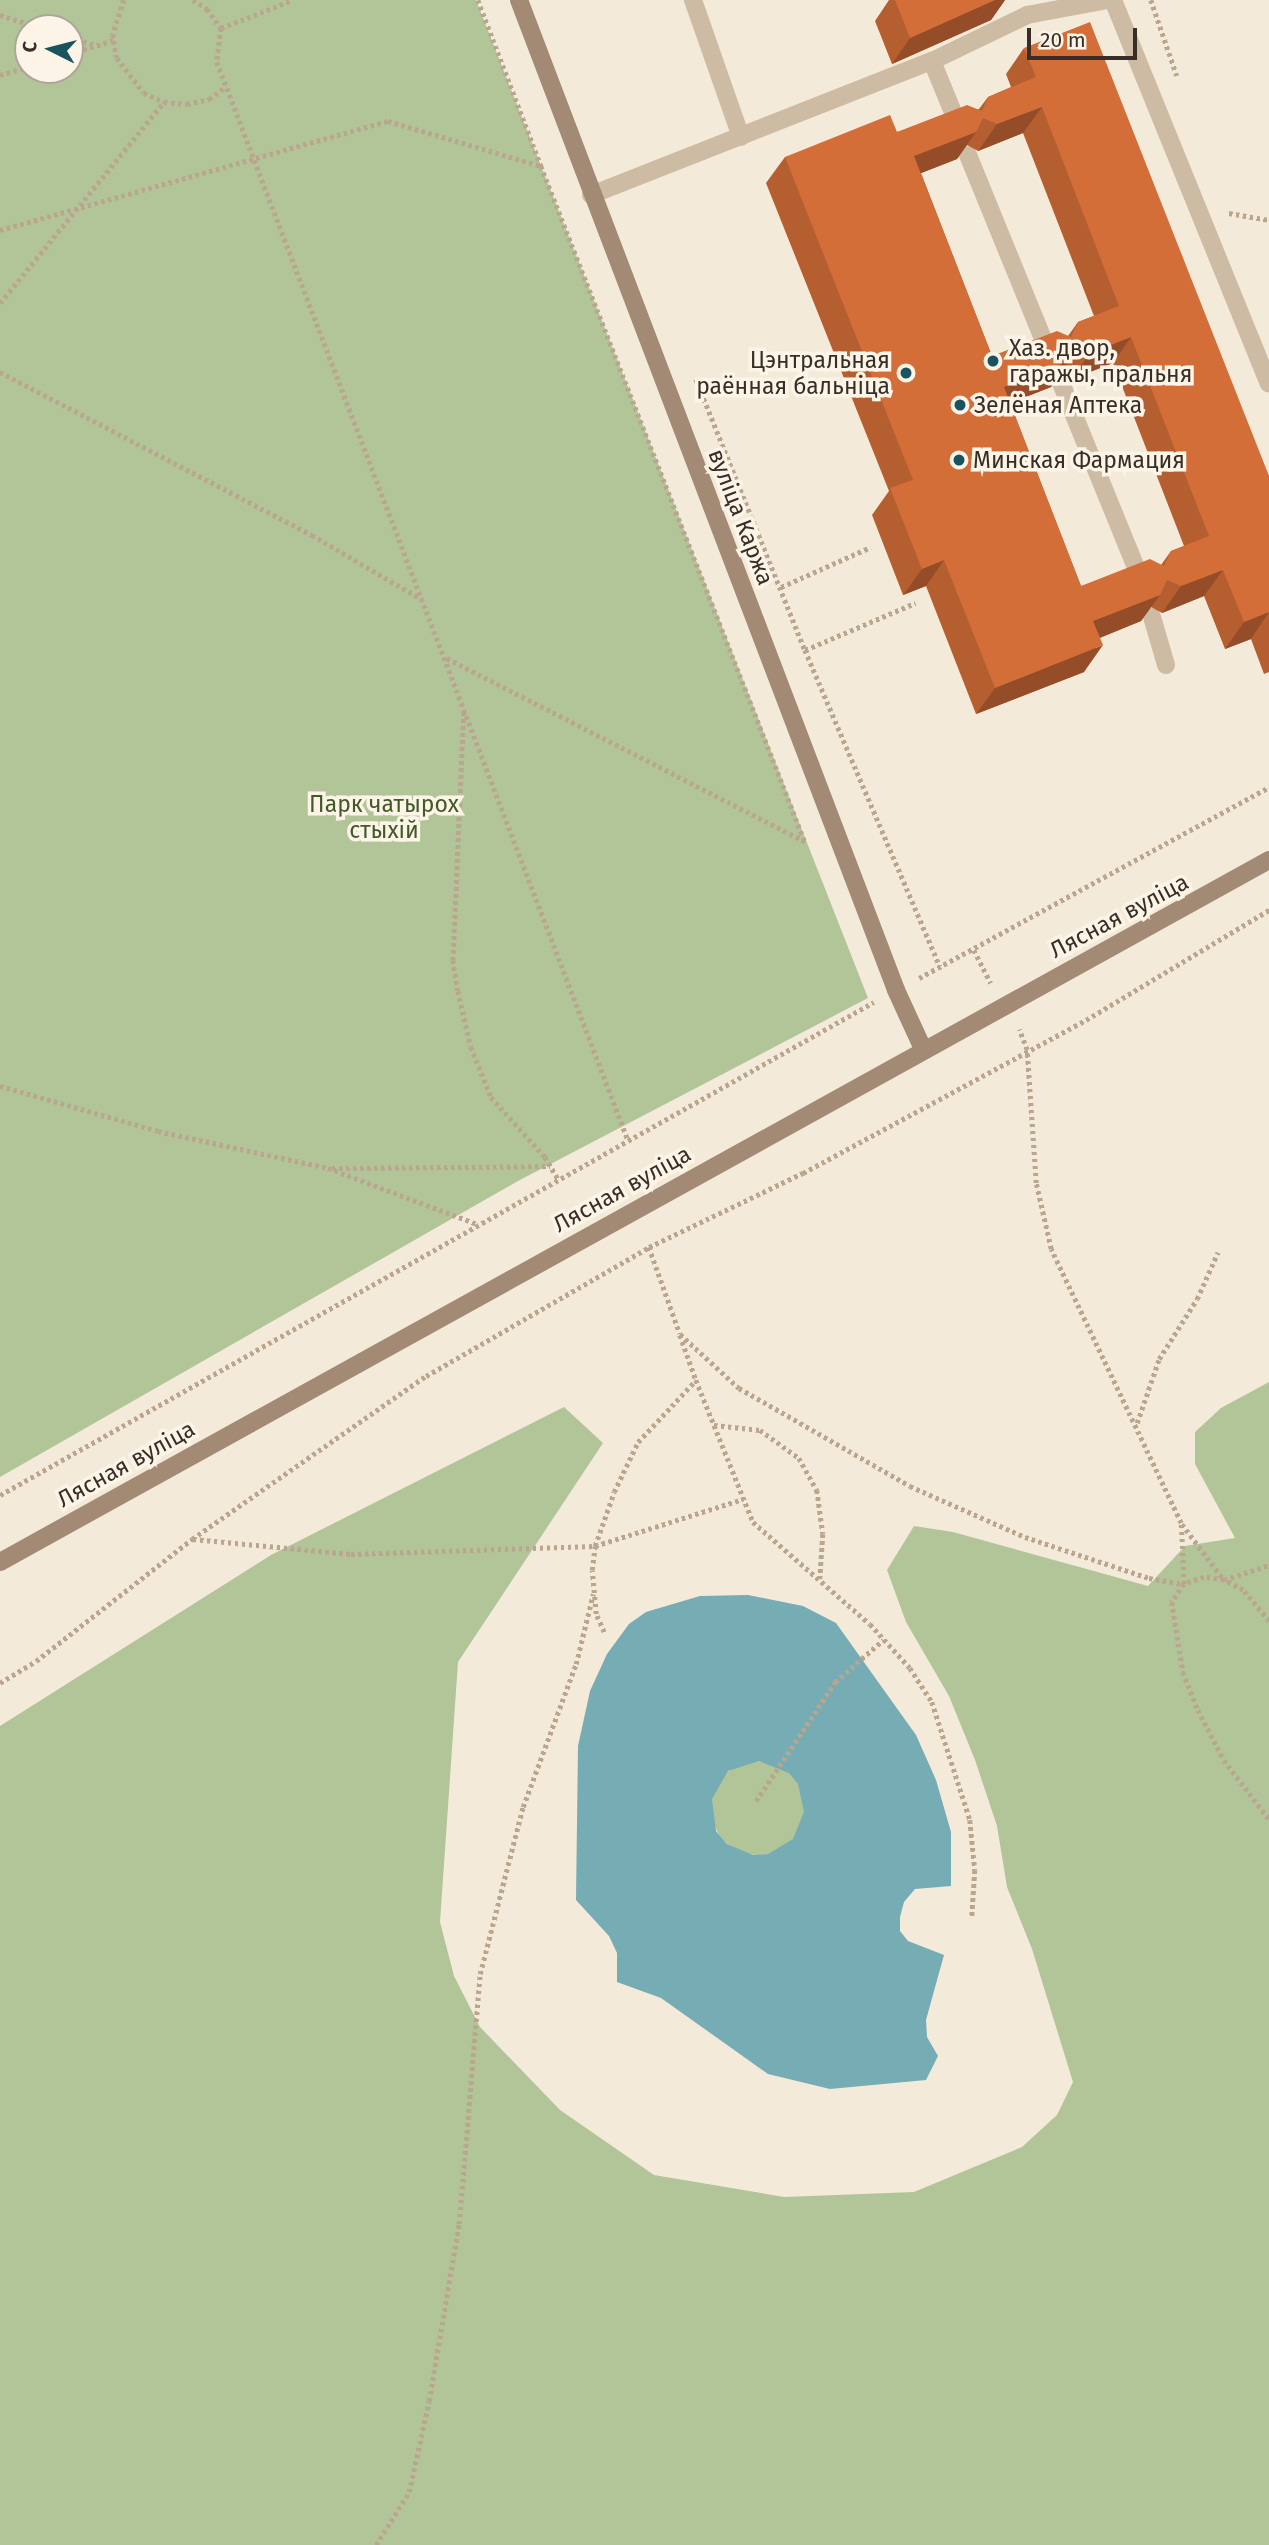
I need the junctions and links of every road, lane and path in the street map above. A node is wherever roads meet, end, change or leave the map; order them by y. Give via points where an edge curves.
1 (124, 0) edge
2 (193, 0) edge
3 (293, 0) edge
4 (478, 0) edge
5 (519, 0) edge
6 (693, 0) edge
7 (1107, 0) edge
8 (1113, 0) edge
9 (1151, 0) edge
10 (1024, 8) edge
11 (221, 28) junction
12 (114, 40) junction
13 (84, 42) edge
14 (96, 46) junction
15 (84, 50) edge
16 (932, 61) junction
17 (1178, 79) dead end
18 (226, 86) junction
19 (164, 102) junction
20 (959, 127) edge
21 (741, 137) junction
22 (968, 155) edge
23 (254, 158) junction
24 (541, 166) junction
25 (590, 195) junction
26 (78, 208) junction
27 (1223, 212) dead end
28 (1269, 220) edge
29 (0, 230) edge
30 (0, 303) edge
31 (1049, 353) edge
32 (691, 367) dead end
33 (0, 372) edge
34 (1061, 383) edge
35 (1269, 384) edge
36 (871, 547) dead end
37 (1142, 582) edge
38 (781, 587) junction
39 (424, 601) junction
40 (915, 603) dead end
41 (1152, 617) edge
42 (805, 650) junction
43 (445, 658) junction
44 (1166, 666) dead end
45 (465, 708) junction
46 (1269, 788) edge
47 (1269, 860) edge
48 (1269, 910) edge
49 (974, 950) junction
50 (940, 966) junction
51 (987, 976) dead end
52 (908, 983) dead end
53 (874, 1002) dead end
54 (1018, 1026) dead end
55 (923, 1049) junction
56 (1027, 1050) junction
57 (0, 1086) edge
58 (628, 1140) junction
59 (551, 1166) junction
60 (328, 1168) junction
61 (558, 1179) junction
62 (478, 1225) junction
63 (649, 1247) junction
64 (1218, 1252) dead end
65 (680, 1334) junction
66 (696, 1380) junction
67 (1137, 1424) junction
68 (714, 1425) junction
69 (0, 1495) edge
70 (743, 1499) junction
71 (1181, 1523) junction
72 (192, 1539) junction
73 (595, 1546) junction
74 (0, 1562) edge
75 (1269, 1565) edge
76 (820, 1580) junction
77 (1224, 1580) junction
78 (1184, 1584) junction
79 (593, 1594) junction
80 (1269, 1621) edge
81 (604, 1632) dead end
82 (883, 1640) junction
83 (0, 1683) edge
84 (756, 1801) dead end
85 (1269, 1819) edge
86 (972, 1916) dead end
87 (376, 2545) edge

1 - 12 path via 117,12
2 - 11 path via 207,9
3 - 11 path
4 - 24 path
5 - 25 main road, вуліца Каржа
6 - 21 lane
7 - 10 lane
8 - 35 lane
9 - 17 path
10 - 16 lane
11 - 18 path via 217,62
12 - 14 path
12 - 19 path via 127,77 144,93
13 - 14 path
14 - 15 path
16 - 20 lane
16 - 21 lane
18 - 19 path via 209,99 187,104
18 - 23 path
19 - 26 path
21 - 25 lane
22 - 31 lane
23 - 24 path via 388,121
23 - 26 path
23 - 39 path
24 - 43 path via 805,842
25 - 55 main road, вуліца Каржа via 896,990
26 - 29 path
26 - 30 path
27 - 28 path
32 - 38 path
33 - 39 path via 300,529
34 - 37 lane
36 - 38 path
38 - 42 path
39 - 43 path
40 - 42 path
41 - 44 lane
42 - 50 path
43 - 45 path
45 - 58 path
45 - 59 path via 453,960 458,991 471,1047 491,1097
46 - 49 path
47 - 55 main road, Лясная вуліца
48 - 56 path via 1086,1020
49 - 50 path
49 - 51 path
50 - 52 path
53 - 58 path
54 - 56 path
55 - 74 main road, Лясная вуліца
56 - 63 path via 803,1173
56 - 67 path via 1036,1183 1051,1249
57 - 60 path via 158,1131
58 - 61 path
59 - 60 path
59 - 61 path
60 - 62 path
61 - 62 path
62 - 69 path
63 - 65 path
63 - 72 path via 426,1376
64 - 67 path via 1197,1300 1159,1359
65 - 66 path
65 - 78 path via 739,1388 910,1486 1025,1537 1149,1578
66 - 68 path
66 - 73 path via 639,1442
67 - 71 path
68 - 70 path
68 - 76 path via 760,1430 799,1458 817,1490 822,1534
70 - 73 path
70 - 76 path via 753,1522
71 - 77 path
71 - 78 path
72 - 73 path via 351,1555
72 - 83 path via 36,1661
73 - 79 path
75 - 77 path
76 - 82 path
77 - 78 path via 1204,1577
77 - 80 path via 1243,1590
78 - 85 path via 1172,1602 1183,1672 1224,1760
79 - 81 path
79 - 87 path via 576,1664 523,1807 480,1974 458,2224 429,2402 409,2491
82 - 84 path via 835,1682
82 - 86 path via 910,1668 932,1702 960,1779 975,1870

